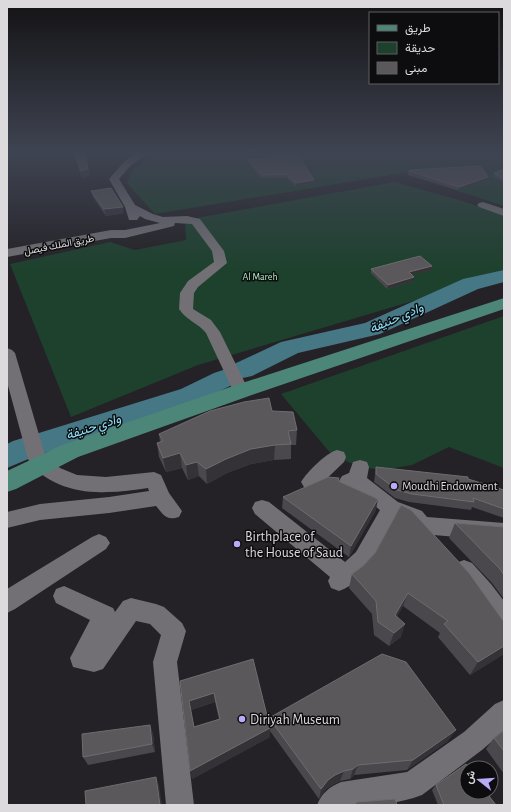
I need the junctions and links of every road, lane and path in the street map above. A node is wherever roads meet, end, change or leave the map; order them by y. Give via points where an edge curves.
1 (122, 192) edge
2 (497, 200) dead end
3 (131, 207) junction
4 (504, 213) edge
5 (196, 221) junction
6 (111, 234) junction
7 (24, 250) junction
8 (7, 253) edge
9 (7, 259) edge
10 (504, 303) edge
11 (7, 353) edge
12 (241, 391) junction
13 (337, 457) dead end
14 (355, 476) dead end
15 (7, 482) edge
16 (311, 482) dead end
17 (262, 508) dead end
18 (391, 508) junction
19 (7, 520) edge
20 (422, 525) junction
21 (504, 532) edge
22 (99, 543) dead end
23 (64, 596) dead end
24 (7, 602) edge
25 (504, 620) edge
26 (504, 713) edge
27 (180, 805) edge
28 (331, 805) edge

1 - 3 street
2 - 4 street via 483,205
3 - 5 street via 148,218
3 - 6 street via 134,216 131,222
5 - 6 street via 184,220 125,234
5 - 12 street via 218,251 221,263 193,284 187,293 186,309 206,323 213,332
6 - 7 street, طريق الملك فيصل
7 - 8 street, طريق الملك فيصل
7 - 9 street
10 - 12 main road
11 - 19 street via 37,459 53,473 75,482 162,496 109,505 40,512
12 - 15 main road via 70,451
13 - 16 street
14 - 18 street
17 - 18 street via 342,579 364,559
18 - 20 street via 415,517
20 - 21 street
20 - 25 street via 483,591
22 - 24 street
23 - 27 street via 105,616 82,658 94,660 131,609 156,615 174,631 165,662
26 - 28 street via 473,741 412,785 342,796

